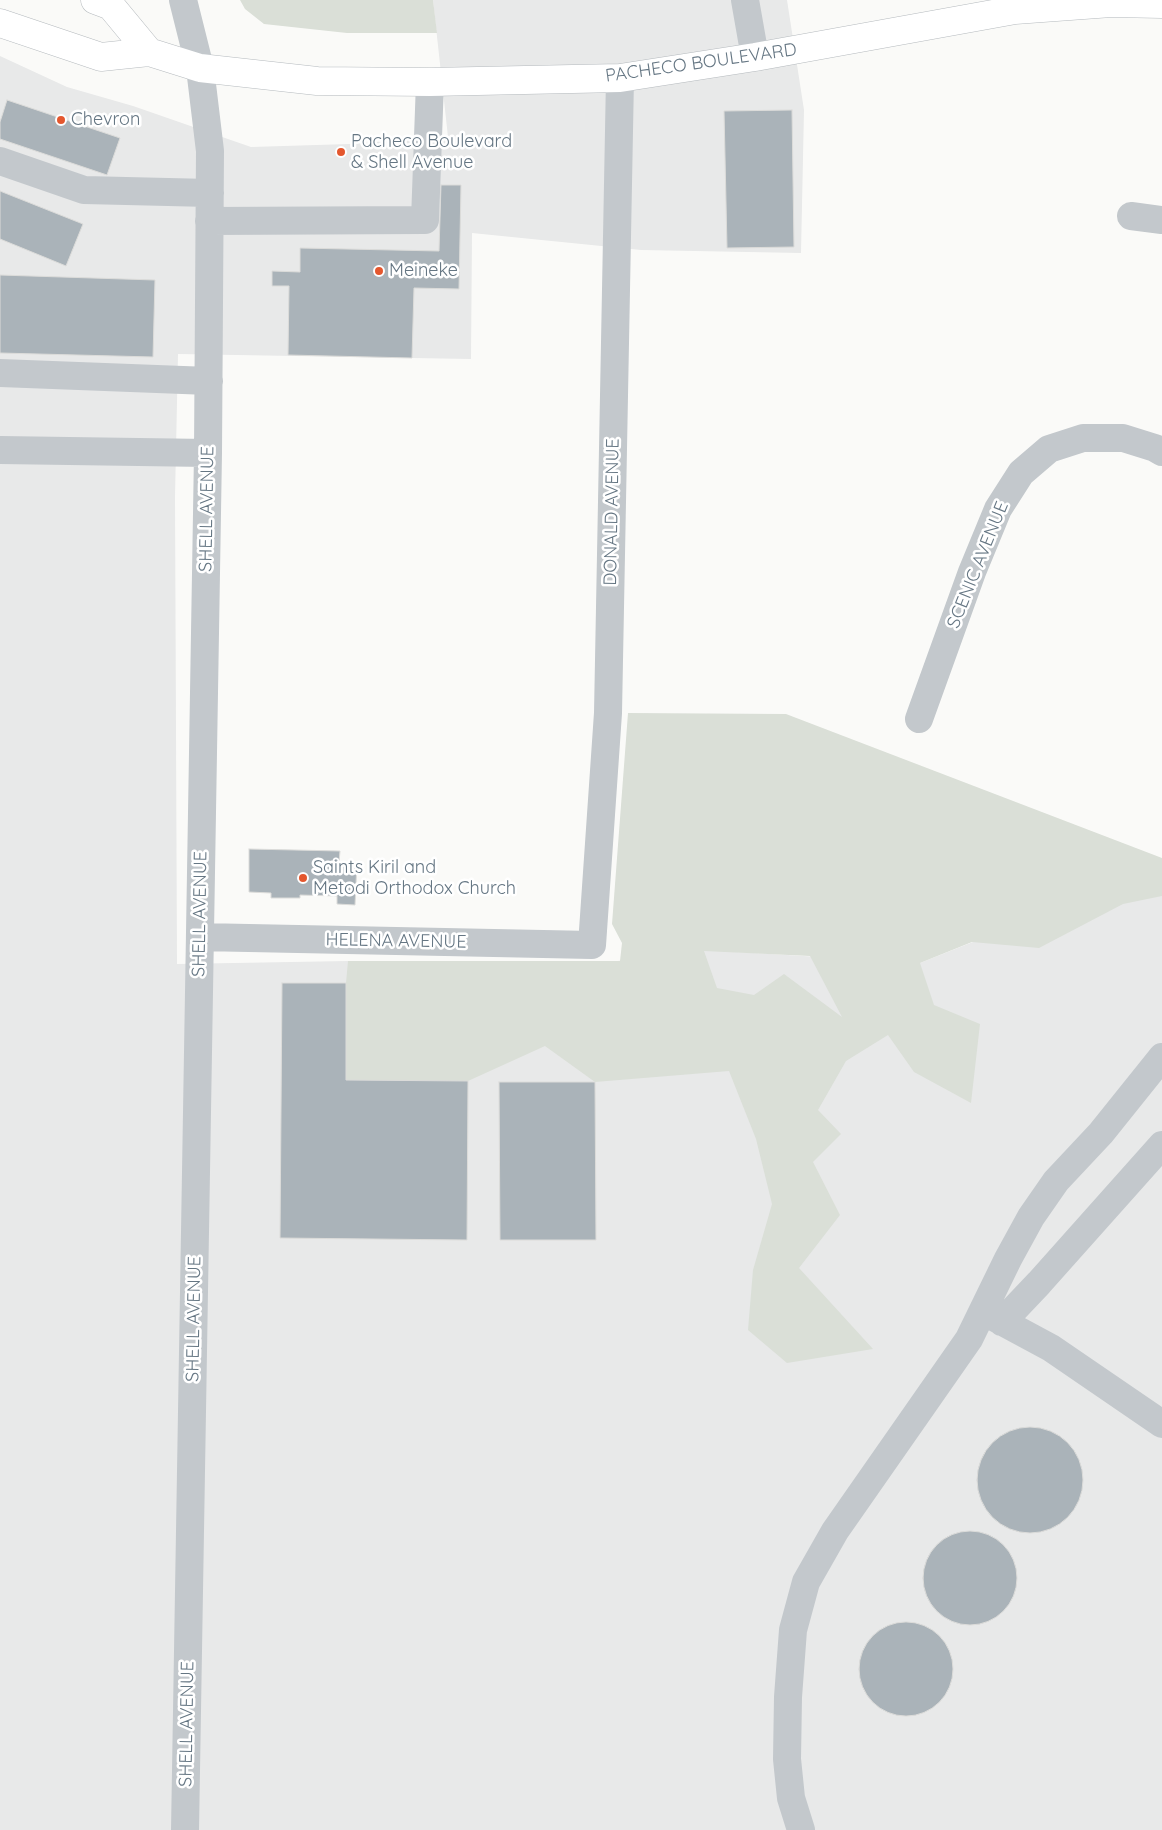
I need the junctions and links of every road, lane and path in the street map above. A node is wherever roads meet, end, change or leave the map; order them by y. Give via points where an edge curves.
1 (95, 0) edge
2 (183, 0) edge
3 (745, 0) edge
4 (1162, 4) edge
5 (0, 23) edge
6 (149, 52) junction
7 (754, 57) junction
8 (200, 68) junction
9 (620, 78) junction
10 (430, 82) junction
11 (0, 161) edge
12 (210, 192) junction
13 (1131, 216) dead end
14 (1162, 220) edge
15 (210, 221) junction
16 (0, 373) edge
17 (208, 381) junction
18 (0, 450) edge
19 (1162, 452) edge
20 (208, 454) junction
21 (920, 720) dead end
22 (200, 937) junction
23 (592, 945) joint
24 (1162, 1057) edge
25 (1162, 1145) edge
26 (992, 1316) junction
27 (1162, 1424) edge
28 (185, 1830) edge
29 (801, 1830) edge

1 - 6 main road via 111,6
2 - 8 street, SHELL AVENUE
3 - 7 street
4 - 7 main road, PACHECO BOULEVARD via 1111,3 1015,10
5 - 6 main road, PACHECO BOULEVARD via 101,57
6 - 8 main road, PACHECO BOULEVARD
7 - 9 main road, PACHECO BOULEVARD
8 - 10 main road, PACHECO BOULEVARD via 317,81
8 - 12 street, SHELL AVENUE via 210,151
9 - 10 main road, PACHECO BOULEVARD
9 - 23 street, DONALD AVENUE via 608,714
10 - 15 street via 425,220
11 - 12 street via 84,190
12 - 15 street, SHELL AVENUE
13 - 14 street
15 - 17 street, SHELL AVENUE
16 - 17 street
17 - 20 street, SHELL AVENUE
18 - 20 street
19 - 21 street, SCENIC AVENUE via 1123,438 1083,438 1049,449 1021,473 994,518
20 - 22 street, SHELL AVENUE
22 - 23 street, HELENA AVENUE
22 - 28 street, SHELL AVENUE
24 - 26 street via 1056,1181 1031,1217 1008,1258
25 - 26 street via 1039,1283
26 - 27 street via 1051,1348
26 - 29 street via 969,1339 835,1531 806,1582 793,1630 788,1697 787,1759 791,1798

